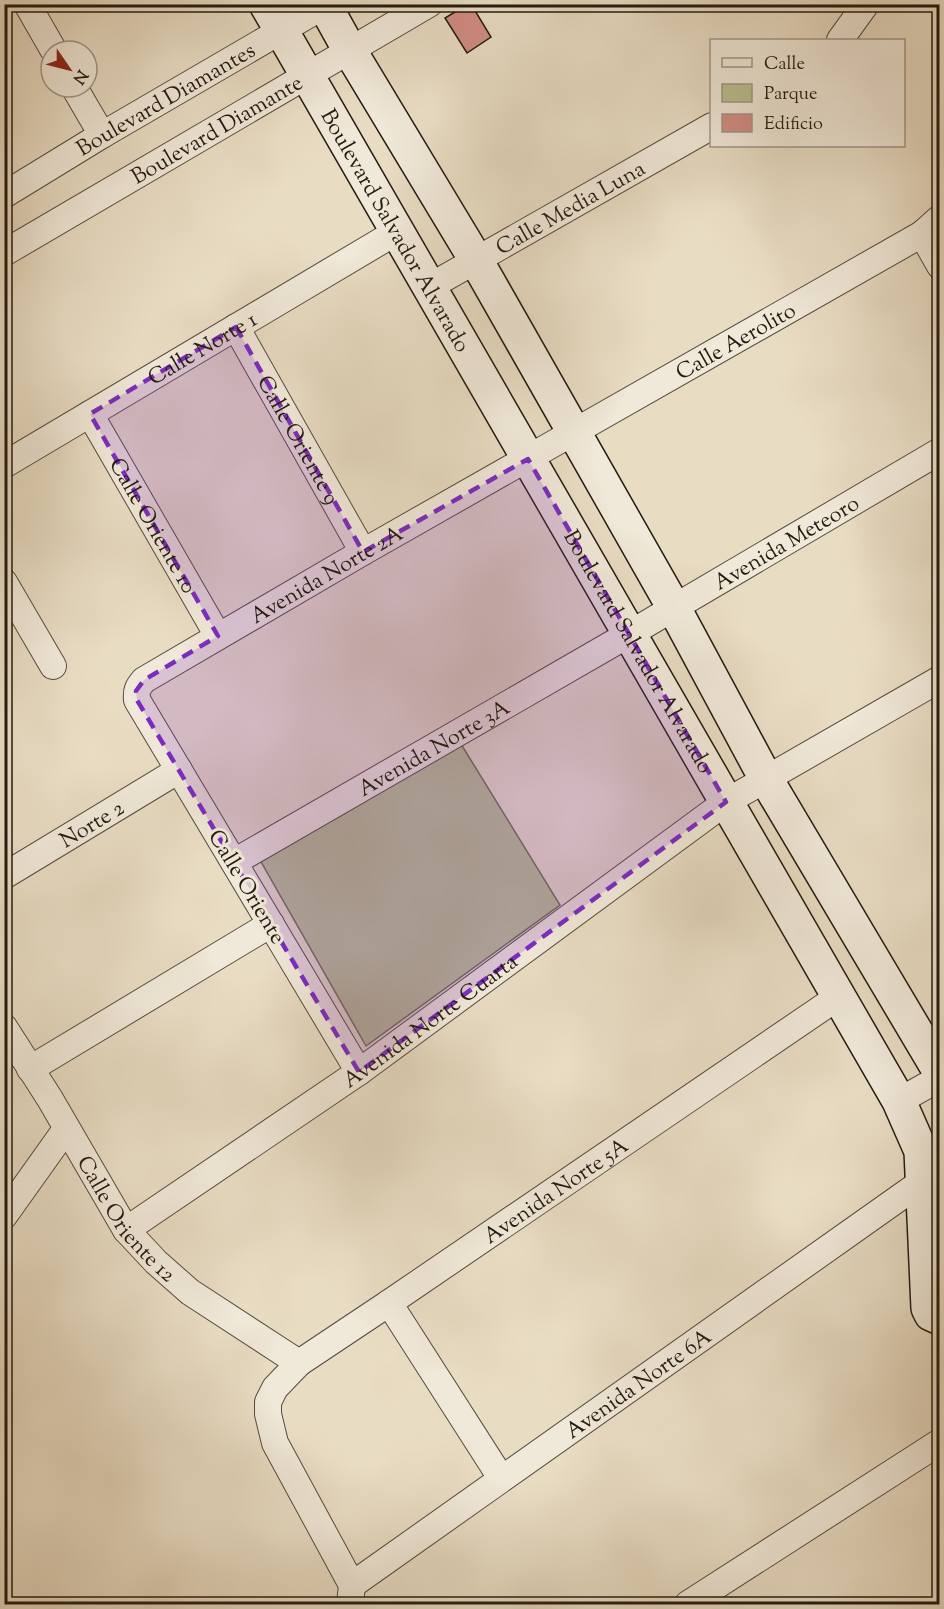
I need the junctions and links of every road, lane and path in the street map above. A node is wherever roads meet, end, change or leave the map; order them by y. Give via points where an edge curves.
1 (27, 4) edge
2 (429, 4) edge
3 (866, 4) edge
4 (326, 5) edge
5 (274, 18) edge
6 (47, 39) edge
7 (841, 39) edge
8 (350, 51) junction
9 (307, 74) junction
10 (81, 99) edge
11 (710, 127) edge
12 (102, 135) junction
13 (4, 195) edge
14 (931, 226) edge
15 (398, 231) junction
16 (4, 253) edge
17 (476, 260) junction
18 (939, 266) edge
19 (429, 287) junction
20 (236, 327) junction
21 (90, 414) junction
22 (574, 432) junction
23 (939, 451) edge
24 (528, 459) junction
25 (4, 465) edge
26 (363, 552) junction
27 (4, 582) edge
28 (674, 608) junction
29 (631, 633) junction
30 (219, 636) junction
31 (52, 666) dead end
32 (937, 688) edge
33 (137, 700) joint
34 (179, 770) junction
35 (766, 779) junction
36 (726, 802) junction
37 (234, 862) junction
38 (4, 876) edge
39 (271, 924) junction
40 (838, 996) junction
41 (4, 1028) edge
42 (30, 1069) junction
43 (359, 1072) junction
44 (939, 1072) edge
45 (939, 1078) edge
46 (899, 1101) junction
47 (66, 1129) junction
48 (923, 1181) junction
49 (4, 1216) edge
50 (126, 1230) junction
51 (389, 1304) junction
52 (939, 1318) edge
53 (299, 1363) junction
54 (939, 1442) edge
55 (501, 1478) junction
56 (351, 1595) edge
57 (688, 1605) edge

1 - 6 street
2 - 8 street, Boulevard Diamante
3 - 7 street
4 - 5 street, Boulevard Diamantes
4 - 8 street
5 - 9 street, Boulevard Salvador Alvarado
5 - 12 street, Boulevard Diamantes
8 - 9 street, Boulevard Diamante
8 - 17 street
9 - 15 street, Boulevard Salvador Alvarado
9 - 16 street, Boulevard Diamante
10 - 12 street
11 - 17 street, Calle Media Luna
12 - 13 street, Boulevard Diamantes
14 - 18 street
14 - 22 street, Calle Aerolito
15 - 19 street, Boulevard Salvador Alvarado
15 - 20 street, Calle Norte 1
17 - 19 street, Calle Media Luna
17 - 22 street
19 - 24 street, Boulevard Salvador Alvarado
20 - 21 street, Calle Norte 1
20 - 26 street, Calle Oriente 9
21 - 25 street, Calle Norte 1
21 - 30 street, Calle Oriente 10
22 - 24 street, Calle Aerolito
22 - 28 street
23 - 28 street, Avenida Meteoro
24 - 26 street, Avenida Norte 2A
24 - 29 street, Boulevard Salvador Alvarado
26 - 30 street, Avenida Norte 2A
27 - 31 street
28 - 29 street, Avenida Meteoro
28 - 35 street
29 - 36 street, Boulevard Salvador Alvarado
29 - 37 street, Avenida Norte 3A
30 - 33 street, Avenida Norte 2A via 144,680 136,691
32 - 35 street, Avenida Norte Cuarta
33 - 34 street, Calle Oriente
34 - 37 street, Calle Oriente
34 - 38 street, Norte 2
35 - 36 street, Avenida Norte Cuarta
35 - 44 street
36 - 40 street, Boulevard Salvador Alvarado
36 - 43 street, Avenida Norte Cuarta
37 - 39 street, Calle Oriente
39 - 42 street
39 - 43 street, Calle Oriente
40 - 46 street, Boulevard Salvador Alvarado
40 - 51 street, Avenida Norte 5A
41 - 42 street, Calle Oriente 12
42 - 47 street, Calle Oriente 12
43 - 50 street, Avenida Norte Cuarta
45 - 46 street
46 - 48 street, Boulevard Salvador Alvarado via 921,1151
47 - 49 street
47 - 50 street, Calle Oriente 12
48 - 52 street, Boulevard Salvador Alvarado via 928,1308
48 - 55 street, Avenida Norte 6A
50 - 53 street, Calle Oriente 12 via 190,1292
51 - 53 street, Avenida Norte 5A
51 - 55 street
53 - 56 street, Avenida Norte 5A via 275,1388 268,1402 268,1414 275,1443
54 - 57 street
55 - 56 street, Avenida Norte 6A

